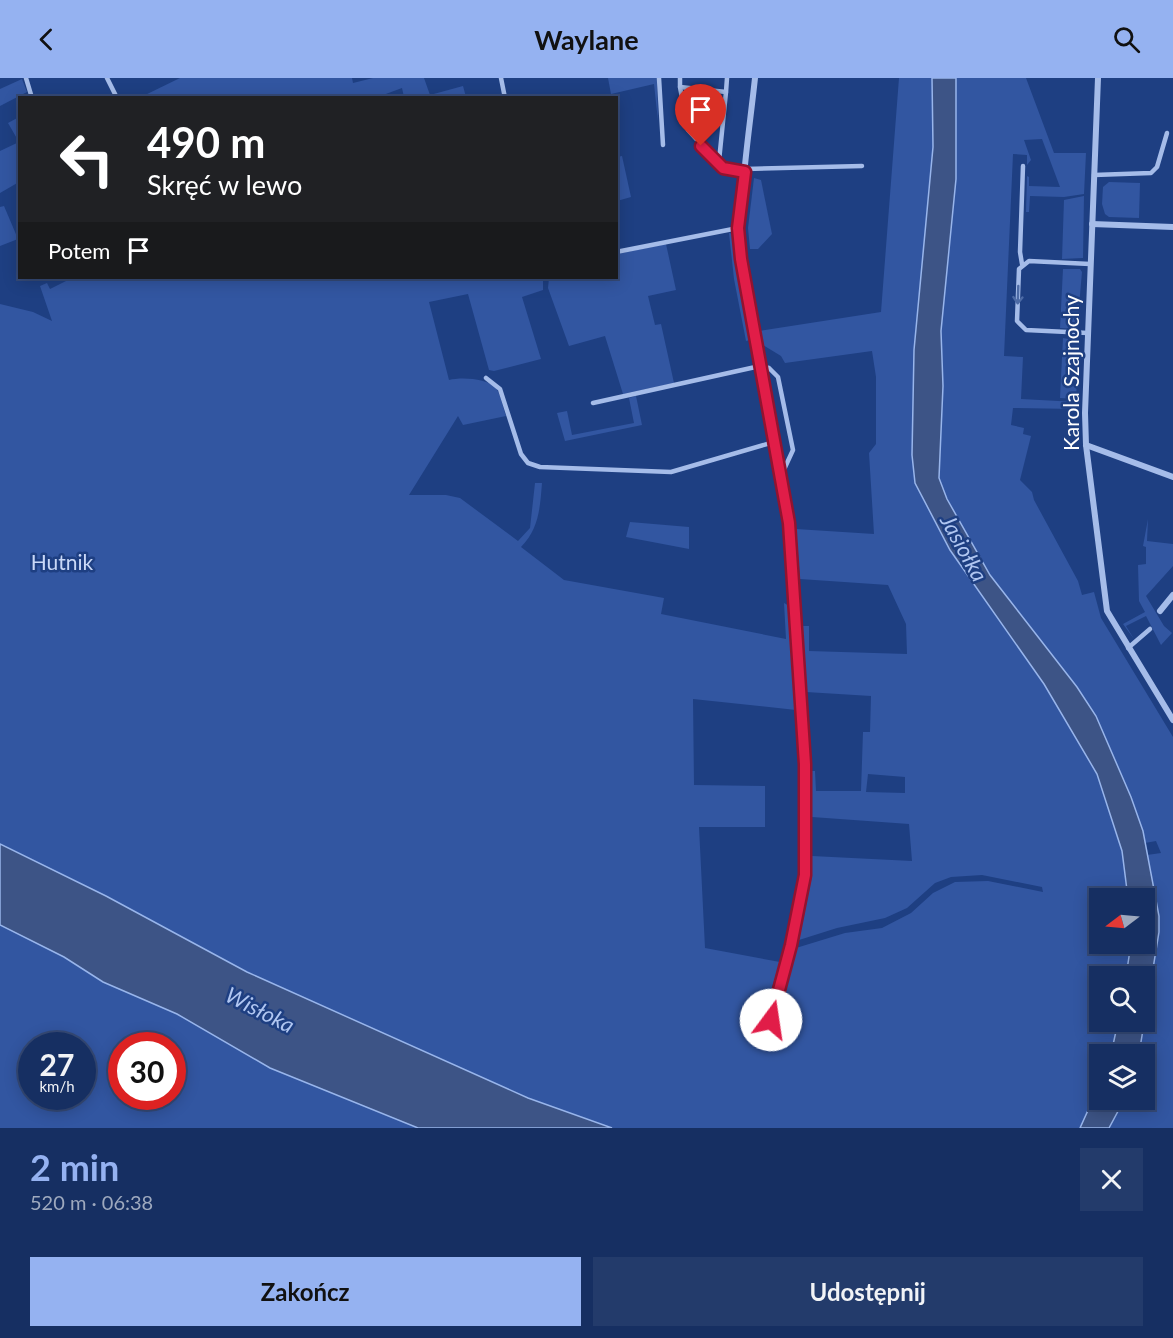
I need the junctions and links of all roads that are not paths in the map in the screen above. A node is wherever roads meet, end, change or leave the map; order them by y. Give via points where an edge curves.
1 (26, 78) edge
2 (107, 78) edge
3 (501, 78) edge
4 (659, 78) edge
5 (680, 78) edge
6 (728, 78) edge
7 (755, 78) edge
8 (1098, 78) edge
9 (680, 87) junction
10 (726, 92) junction
11 (31, 96) edge
12 (116, 96) edge
13 (505, 96) edge
14 (1167, 133) dead end
15 (663, 145) dead end
16 (720, 165) junction
17 (862, 166) dead end
18 (1023, 166) dead end
19 (745, 171) junction
20 (1094, 175) junction
21 (1092, 224) junction
22 (1173, 227) edge
23 (738, 228) junction
24 (618, 252) edge
25 (1022, 264) junction
26 (1090, 264) junction
27 (1088, 333) junction
28 (760, 366) junction
29 (486, 378) dead end
30 (593, 403) dead end
31 (774, 442) junction
32 (1086, 445) junction
33 (781, 476) junction
34 (1173, 477) edge
35 (1173, 595) edge
36 (1160, 611) dead end
37 (1150, 629) dead end
38 (1128, 648) junction
39 (1173, 720) edge
40 (771, 1020) dead end

1 - 11 lane
2 - 12 lane
3 - 13 lane
4 - 15 lane
5 - 9 lane
6 - 10 lane
7 - 19 street
8 - 20 street, Karola Szajnochy
9 - 10 lane
9 - 16 lane via 688,130
10 - 16 lane
14 - 20 lane via 1157,167 1151,173
16 - 19 lane via 727,170
17 - 19 lane
18 - 25 lane
19 - 23 street
20 - 21 street, Karola Szajnochy
21 - 22 street
21 - 26 street, Karola Szajnochy
23 - 24 lane
23 - 28 street
25 - 26 lane
25 -> 27 lane via 1020,327
26 - 27 street, Karola Szajnochy
27 - 32 street, Karola Szajnochy
28 - 30 lane
28 - 31 street
28 - 33 lane via 778,377 793,450
29 - 31 lane via 500,389 521,454 528,463 540,467 671,472
31 - 33 street
32 - 34 street
32 - 38 street, Karola Szajnochy via 1105,605
33 - 40 street via 793,560 807,845 800,903
35 - 36 street
37 - 38 lane
38 - 39 street, Karola Szajnochy

